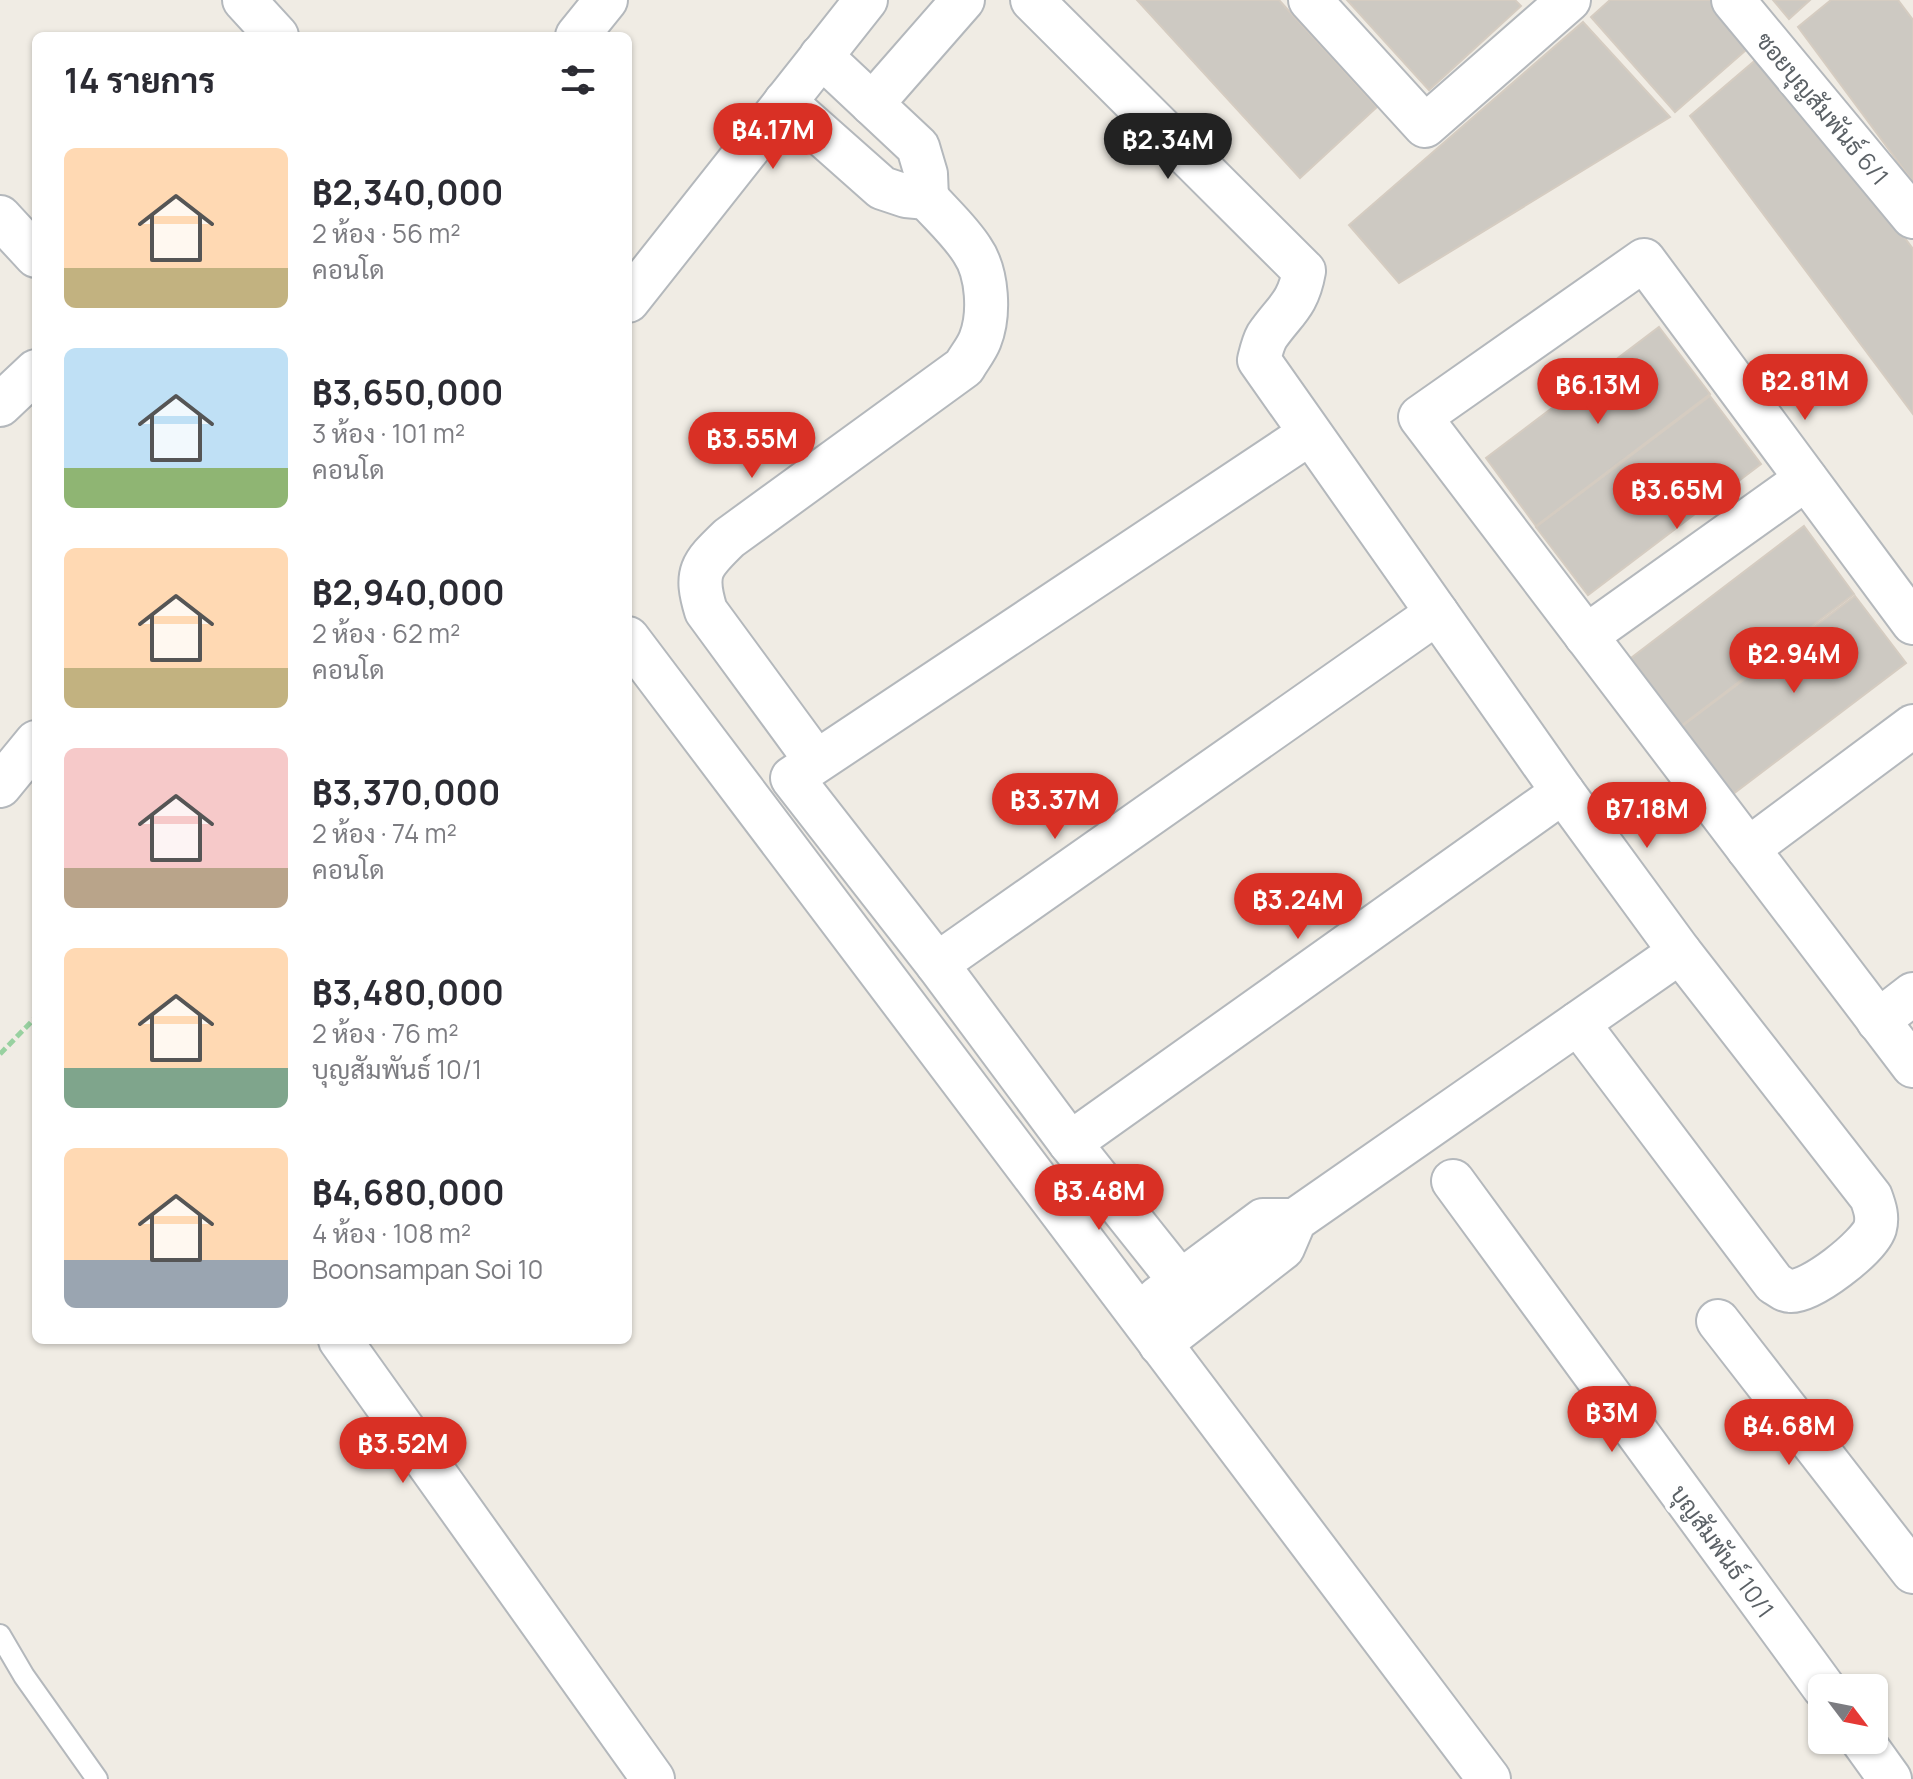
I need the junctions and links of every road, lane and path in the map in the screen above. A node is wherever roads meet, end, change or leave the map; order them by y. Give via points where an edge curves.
1 (244, 0) edge
2 (606, 0) edge
3 (866, 0) edge
4 (963, 0) edge
5 (1032, 0) edge
6 (1310, 0) edge
7 (1569, 0) edge
8 (1733, 0) edge
9 (273, 32) edge
10 (580, 32) edge
11 (821, 56) junction
12 (785, 102) junction
13 (872, 104) junction
14 (927, 198) junction
15 (0, 217) edge
16 (1913, 217) edge
17 (32, 252) edge
18 (632, 296) edge
19 (32, 375) edge
20 (0, 405) edge
21 (1309, 434) junction
22 (1806, 479) junction
23 (1437, 613) junction
24 (1913, 623) edge
25 (1586, 636) junction
26 (632, 643) edge
27 (1913, 726) edge
28 (32, 747) edge
29 (816, 761) junction
30 (0, 786) edge
31 (1563, 792) junction
32 (1748, 849) junction
33 (1680, 952) junction
34 (937, 964) junction
35 (1913, 994) edge
36 (32, 1021) edge
37 (1878, 1021) junction
38 (1578, 1023) junction
39 (0, 1054) edge
40 (1913, 1066) edge
41 (1070, 1143) junction
42 (1453, 1181) dead end
43 (1295, 1220) junction
44 (1180, 1281) junction
45 (1718, 1321) dead end
46 (1149, 1328) junction
47 (343, 1344) edge
48 (1913, 1572) edge
49 (0, 1635) edge
50 (1814, 1674) edge
51 (1872, 1754) edge
52 (97, 1779) edge
53 (653, 1779) edge
54 (1489, 1779) edge
55 (1890, 1779) edge

1 - 9 street
2 - 10 street
3 - 11 street
4 - 13 street
5 - 21 street via 1304,271 1300,291 1266,338 1259,360
6 - 7 street via 1425,126
8 - 16 street, ซอยบุญสัมพันธ์ 6/1
11 - 12 street
11 - 13 street
12 - 14 street via 882,188
12 - 18 street
13 - 14 street via 918,147
14 - 29 street via 973,251 981,269 984,321 973,353 964,367 729,538 703,566 698,587 706,611
15 - 17 street
19 - 20 street
21 - 23 street
21 - 29 street
22 - 24 street
22 - 25 street
22 - 25 street via 1644,260 1420,417
23 - 31 street
23 - 34 street
25 - 32 street
26 - 46 street
27 - 32 street
28 - 30 street
29 - 34 street via 792,778
31 - 33 street
31 - 41 street
32 - 37 street
33 - 38 street
33 - 38 street via 1871,1197 1877,1212 1868,1241 1805,1289 1788,1292 1774,1283
34 - 41 street
35 - 37 street
36 - 39 path
37 - 40 street
38 - 43 street
41 - 44 street
42 - 50 street, บุญสัมพันธ์ 10/1
43 - 44 street via 1263,1220
43 - 46 street via 1283,1248
44 - 46 street
45 - 48 street
46 - 54 street
47 - 53 street
49 - 52 lane
51 - 55 street

